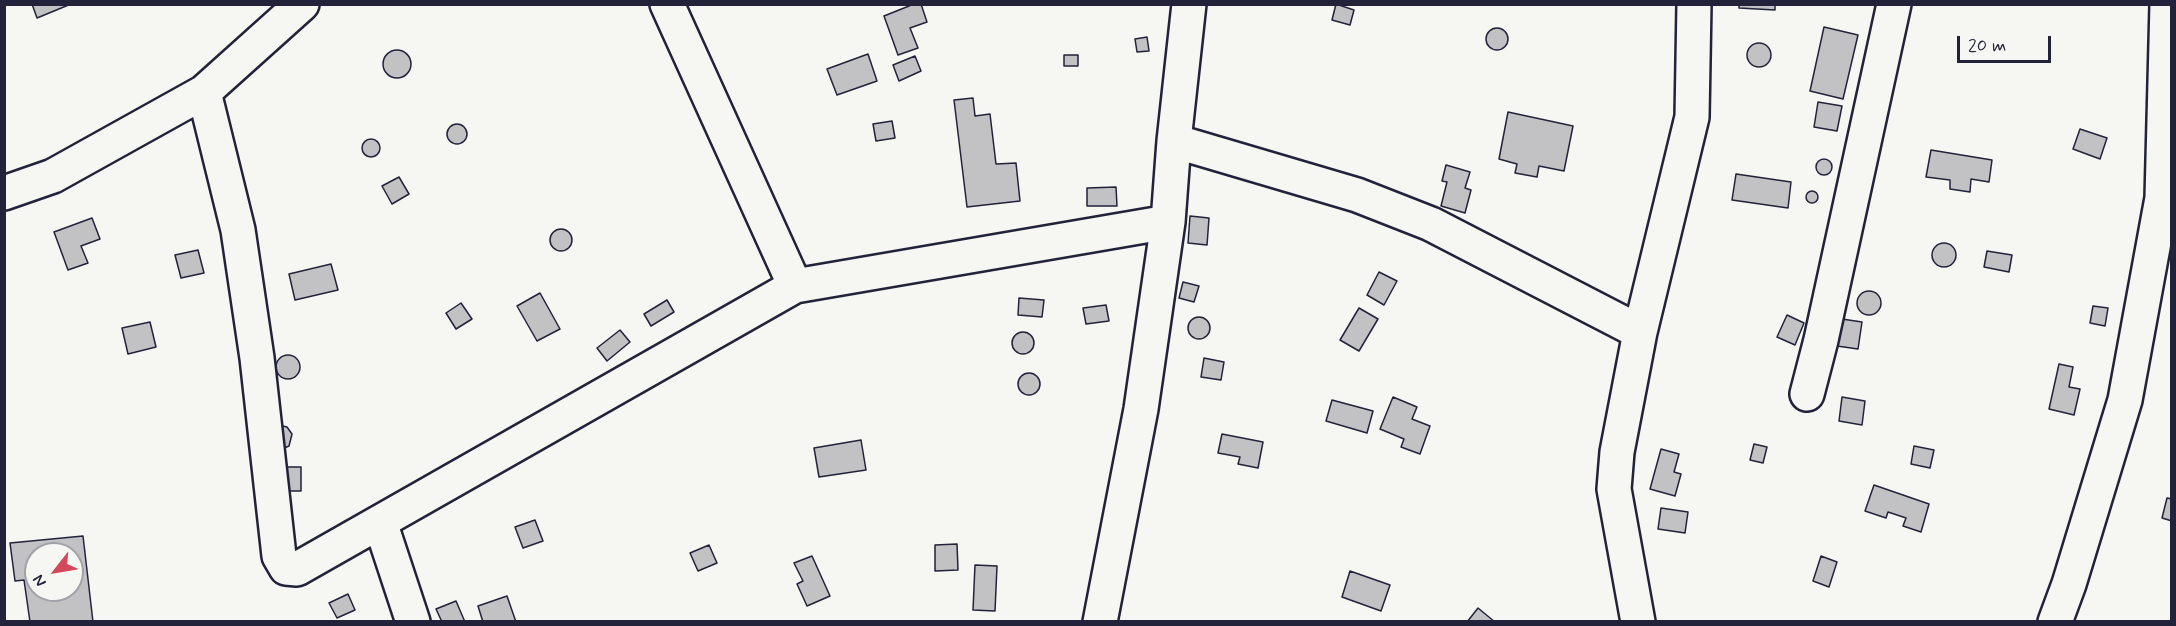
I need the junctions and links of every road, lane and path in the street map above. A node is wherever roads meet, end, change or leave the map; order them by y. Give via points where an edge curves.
1 (302, 4) edge
2 (666, 4) edge
3 (1189, 4) edge
4 (1694, 4) edge
5 (1894, 4) edge
6 (2167, 4) edge
7 (204, 92) junction
8 (1174, 141) junction
9 (4, 193) edge
10 (1168, 222) junction
11 (795, 286) junction
12 (1640, 332) junction
13 (1807, 394) dead end
14 (380, 522) junction
15 (413, 621) edge
16 (1100, 621) edge
17 (1638, 621) edge
18 (2055, 621) edge

1 - 7 street
2 - 11 street
3 - 8 street
4 - 12 street via 1692,117
5 - 13 street
6 - 18 street via 2162,198 2154,243 2125,400
7 - 9 street via 53,176
7 - 14 street via 238,230 279,556 286,568 297,569
8 - 10 street
8 - 12 street via 1357,195 1431,224
10 - 11 street
10 - 16 street via 1141,409
11 - 14 street
12 - 17 street via 1621,420 1614,489
14 - 15 street

